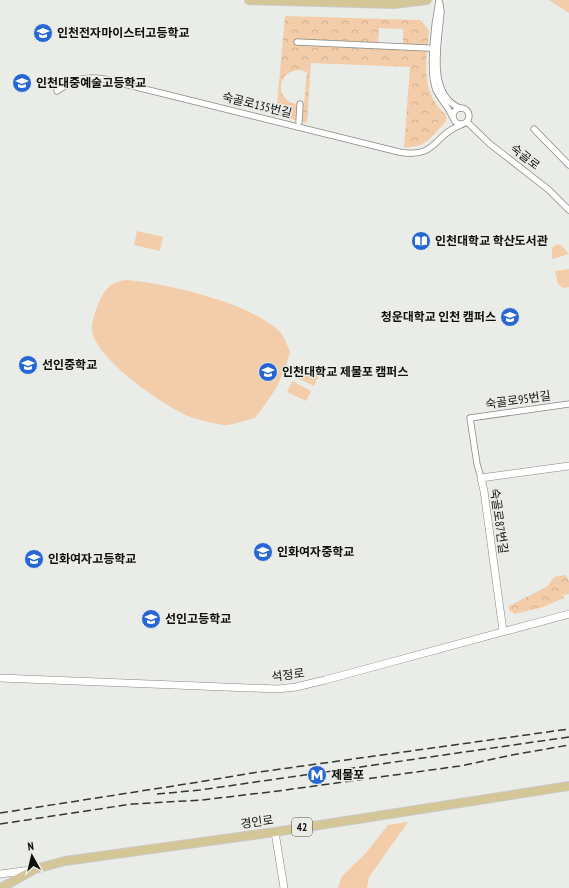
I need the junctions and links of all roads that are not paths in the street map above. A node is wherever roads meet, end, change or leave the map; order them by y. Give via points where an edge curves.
1 (249, 0) edge
2 (427, 0) edge
3 (440, 0) edge
4 (315, 1) edge
5 (297, 42) dead end
6 (428, 48) dead end
7 (58, 91) dead end
8 (300, 104) dead end
9 (460, 108) junction
10 (452, 117) junction
11 (298, 122) dead end
12 (467, 122) junction
13 (461, 125) junction
14 (534, 129) dead end
15 (447, 132) junction
16 (569, 165) edge
17 (569, 210) edge
18 (569, 404) edge
19 (569, 466) edge
20 (481, 478) junction
21 (569, 614) edge
22 (503, 631) junction
23 (0, 678) edge
24 (569, 786) edge
25 (275, 832) junction
26 (35, 869) junction
27 (0, 874) edge
28 (1, 888) edge
29 (284, 888) edge

1 - 4 main road
2 - 4 main road via 394,4
3 - 9 street, 숙골로 via 442,12 438,81 449,101
3 - 10 street, 숙골로 via 435,30 433,77 438,94
5 - 6 street
7 - 15 street, 숙골로135번길 via 72,81 82,78 104,79 405,153 429,149
8 - 11 street
9 - 10 street via 454,111
9 - 12 street, 숙골로 via 468,113
10 - 13 street, 숙골로 via 454,122
10 - 15 street, 숙골로135번길
12 - 13 street
12 - 17 street, 숙골로 via 490,144 552,192
13 - 15 street, 숙골로135번길
14 - 16 street
18 - 20 street, 숙골로95번길 via 470,418
19 - 20 main road, 숙골로87번길
20 - 22 main road, 숙골로87번길
21 - 22 main road, 석정로
22 - 23 main road, 석정로 via 332,678 278,689
24 - 25 main road, 경인로 / 42
25 - 26 main road, 경인로 / 42 via 65,861
25 - 29 main road
26 - 27 main road
26 - 28 main road, 경인로 / 42

